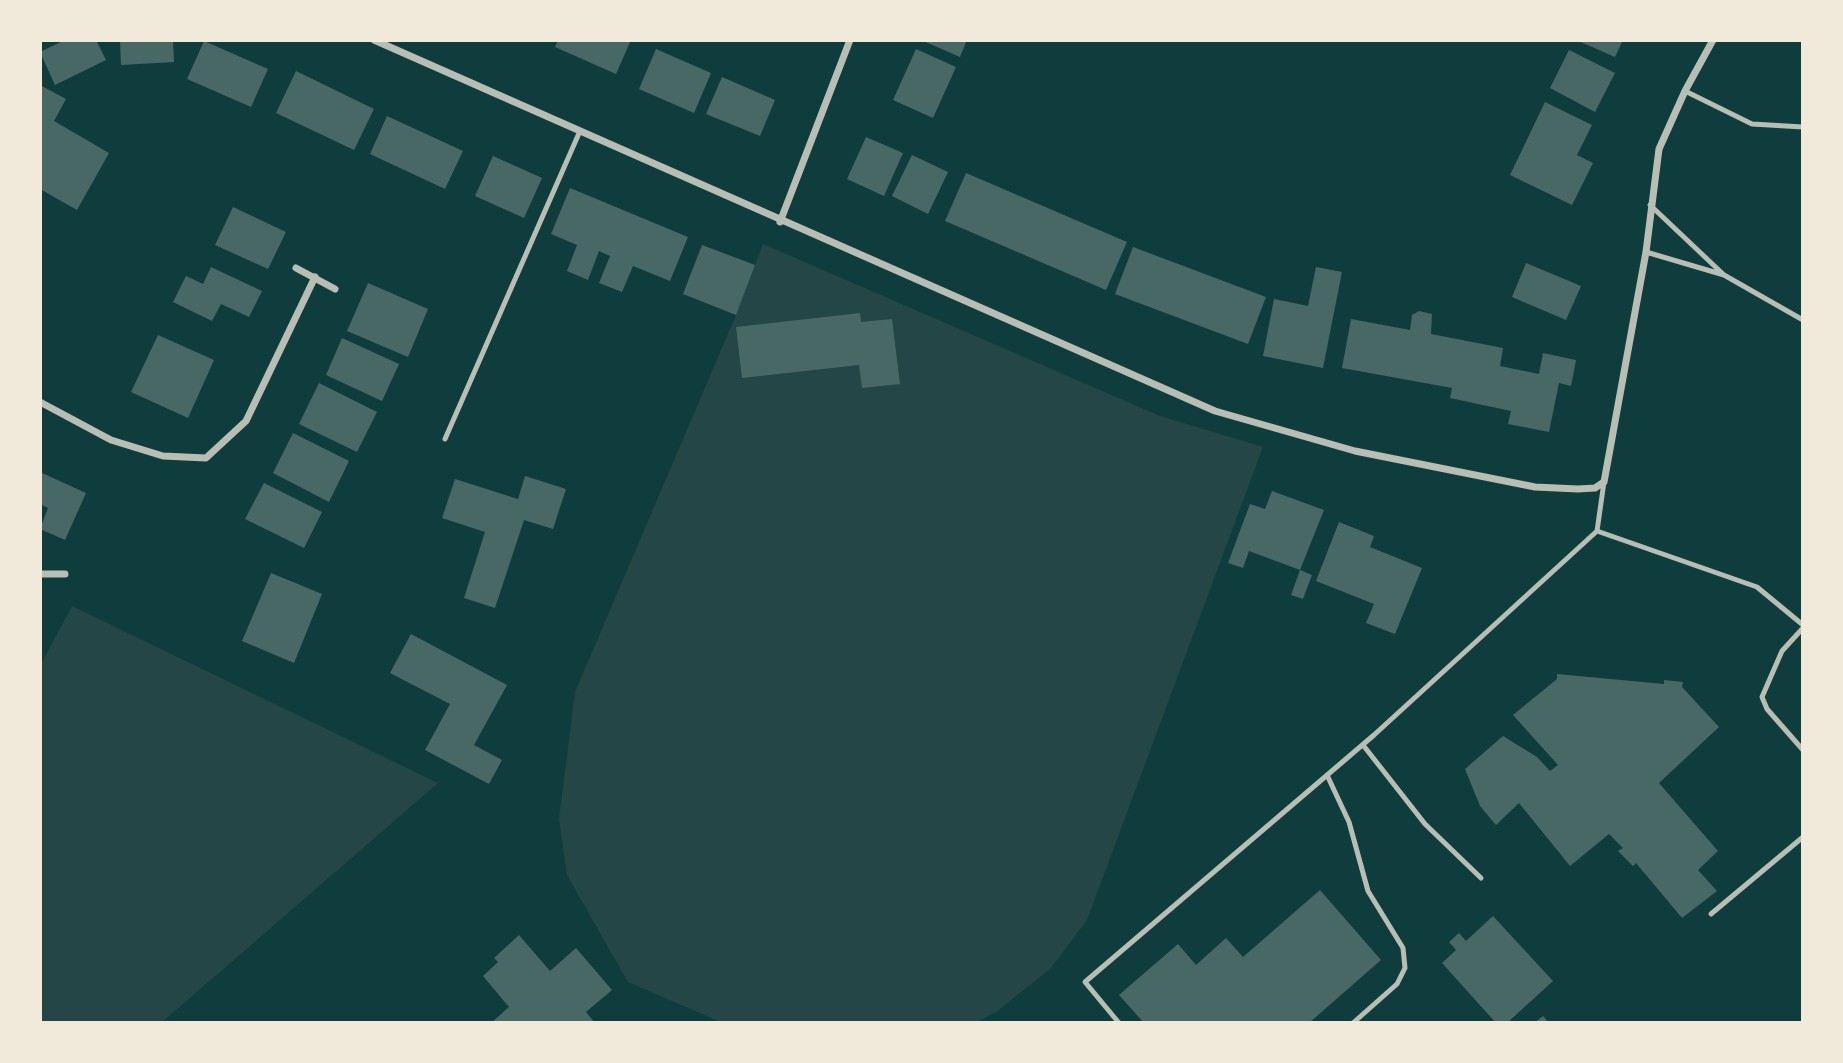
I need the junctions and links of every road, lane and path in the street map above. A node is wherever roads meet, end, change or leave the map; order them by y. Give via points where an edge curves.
1 (374, 40) edge
2 (849, 40) edge
3 (1713, 40) edge
4 (1685, 91) junction
5 (1803, 127) edge
6 (580, 131) junction
7 (1650, 205) junction
8 (780, 222) junction
9 (1646, 252) junction
10 (296, 268) dead end
11 (1724, 275) junction
12 (315, 277) junction
13 (335, 289) dead end
14 (1803, 320) edge
15 (40, 402) edge
16 (445, 439) dead end
17 (1604, 482) junction
18 (1597, 531) junction
19 (65, 573) dead end
20 (40, 574) edge
21 (1803, 626) edge
22 (1363, 745) junction
23 (1803, 750) edge
24 (1327, 775) junction
25 (1803, 837) edge
26 (1481, 878) dead end
27 (1711, 914) dead end
28 (1119, 1023) edge
29 (1353, 1023) edge

1 - 6 street
2 - 8 street
3 - 4 street
4 - 5 lane via 1752,124
4 - 7 street via 1659,149
6 - 8 street
6 - 16 lane
7 - 9 street
7 - 11 lane
8 - 17 street via 1214,411 1355,451 1495,480 1578,489
9 - 11 lane
9 - 17 street
10 - 12 street
11 - 14 lane
12 - 13 street
12 - 15 street via 246,421 206,458 163,456 111,440
17 - 18 lane
18 - 21 lane via 1757,587
18 - 22 lane
19 - 20 street
21 - 23 lane via 1783,651 1762,697
22 - 24 lane
22 - 26 lane via 1426,824
24 - 28 lane via 1085,982
24 - 29 lane via 1349,822 1368,891 1403,948 1405,968 1397,984
25 - 27 lane

